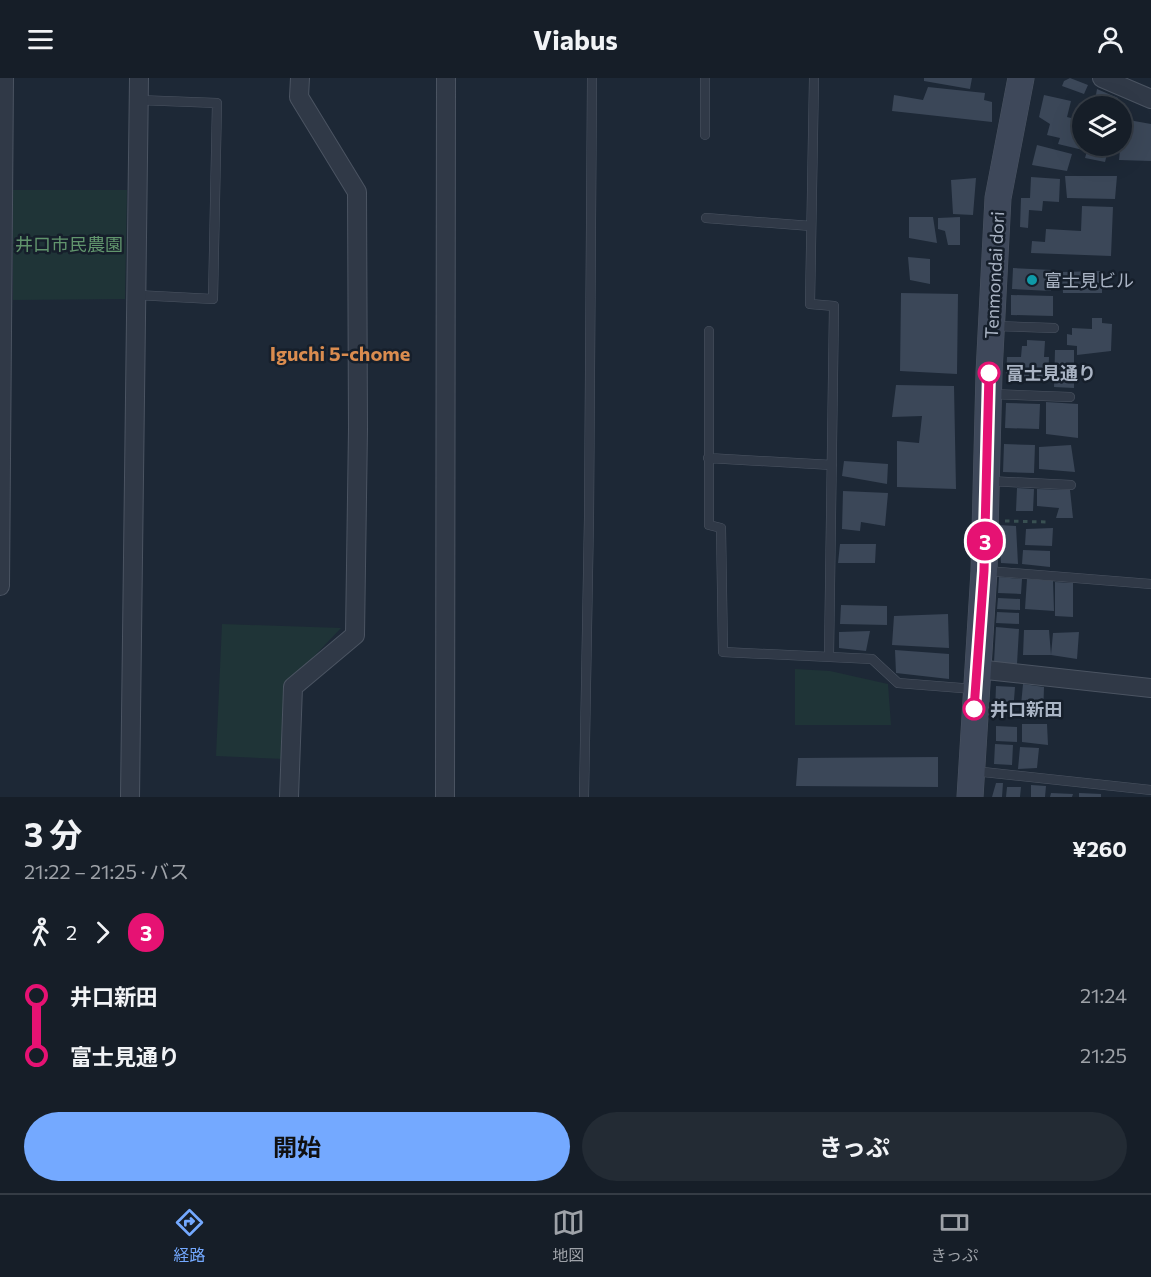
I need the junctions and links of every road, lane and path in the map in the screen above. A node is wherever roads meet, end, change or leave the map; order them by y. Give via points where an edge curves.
1 (4, 78) edge
2 (139, 78) edge
3 (300, 78) edge
4 (446, 78) edge
5 (592, 78) edge
6 (705, 78) edge
7 (814, 78) edge
8 (1021, 78) edge
9 (1102, 78) edge
10 (1151, 99) edge
11 (138, 100) junction
12 (2, 126) edge
13 (705, 135) dead end
14 (705, 218) dead end
15 (811, 226) junction
16 (1, 277) edge
17 (136, 296) junction
18 (992, 326) junction
19 (1054, 328) dead end
20 (709, 331) dead end
21 (1, 341) edge
22 (988, 394) junction
23 (1070, 397) dead end
24 (708, 458) junction
25 (832, 465) junction
26 (986, 481) junction
27 (1071, 485) dead end
28 (0, 504) edge
29 (986, 520) junction
30 (1047, 522) dead end
31 (984, 571) junction
32 (1151, 584) edge
33 (0, 586) edge
34 (829, 656) junction
35 (976, 679) junction
36 (1151, 688) edge
37 (971, 771) junction
38 (1151, 790) edge
39 (130, 797) edge
40 (289, 797) edge
41 (445, 797) edge
42 (584, 797) edge
43 (970, 797) edge

1 - 12 street
2 - 11 street
3 - 40 street via 299,97 357,192 355,635 293,687
4 - 41 street
5 - 42 lane
6 - 13 lane
7 - 15 lane
8 - 18 main road, Tenmondai dori via 998,198
9 - 10 street
11 - 17 street
11 - 17 lane via 217,103 213,299
12 - 16 street
14 - 15 lane
15 - 25 lane via 810,304 834,306
16 - 21 street
17 - 39 street
18 - 19 lane
18 - 22 main road, Tenmondai dori
20 - 24 lane
21 - 28 street
22 - 23 lane
22 - 26 main road, Tenmondai dori
24 - 25 lane
24 - 34 lane via 709,525 721,528 723,652
25 - 34 lane
26 - 27 lane
26 - 29 main road, Tenmondai dori
28 - 33 street
29 - 30 path
29 - 31 main road, Tenmondai dori
31 - 32 lane
31 - 35 main road, Tenmondai dori
34 - 35 lane via 872,659 897,683
35 - 36 street
35 - 37 main road, Tenmondai dori
37 - 38 lane
37 - 43 main road, Tenmondai dori

